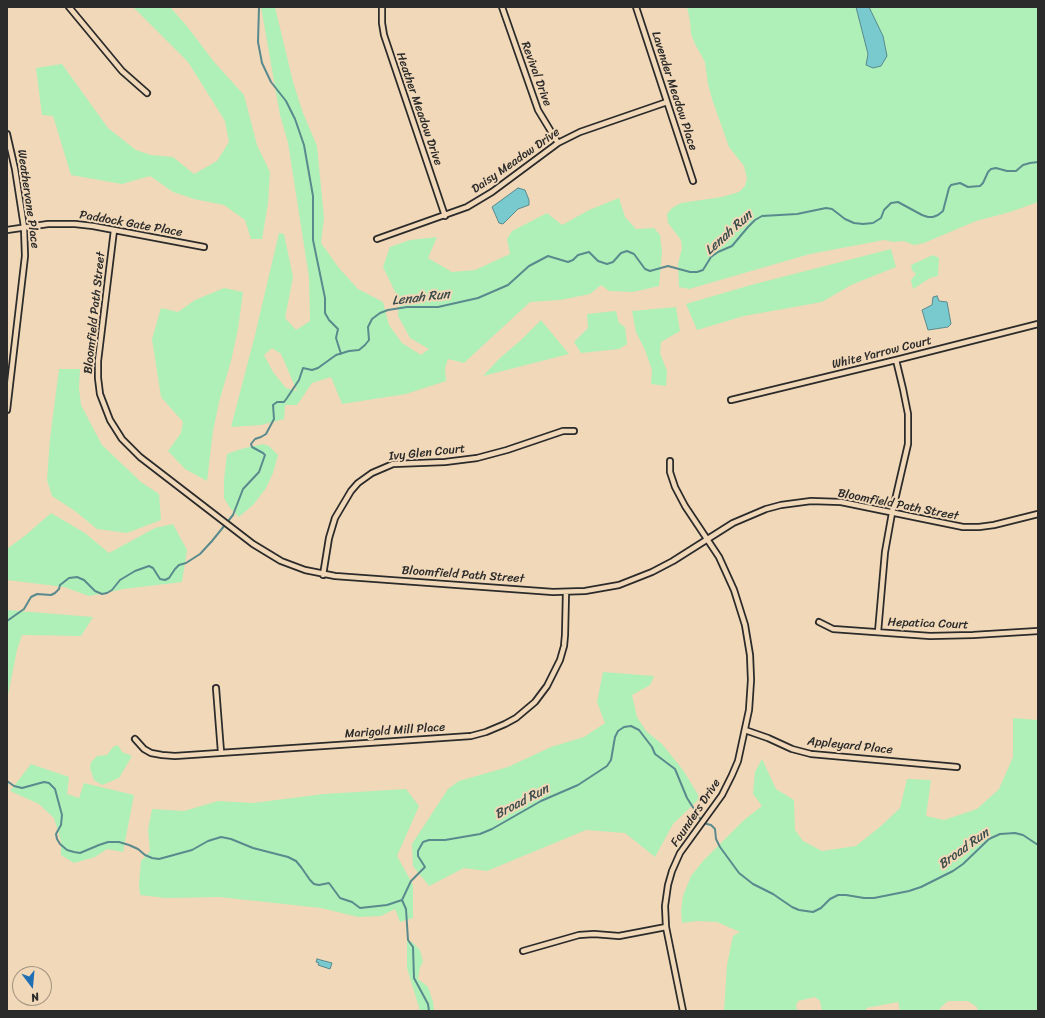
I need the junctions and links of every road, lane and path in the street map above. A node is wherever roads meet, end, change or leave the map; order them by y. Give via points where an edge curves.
1 (68, 7) edge
2 (382, 7) edge
3 (502, 7) edge
4 (636, 7) edge
5 (147, 93) dead end
6 (667, 102) junction
7 (7, 134) edge
8 (558, 143) junction
9 (693, 181) dead end
10 (445, 216) junction
11 (24, 227) junction
12 (7, 230) edge
13 (114, 230) junction
14 (377, 238) dead end
15 (204, 247) dead end
16 (1038, 324) edge
17 (896, 360) junction
18 (730, 400) dead end
19 (7, 410) edge
20 (574, 431) dead end
21 (670, 461) dead end
22 (892, 513) junction
23 (1038, 514) edge
24 (707, 539) junction
25 (323, 575) junction
26 (566, 592) junction
27 (819, 622) dead end
28 (1038, 631) edge
29 (878, 632) junction
30 (216, 688) dead end
31 (744, 730) junction
32 (135, 739) dead end
33 (221, 752) junction
34 (957, 767) dead end
35 (666, 927) junction
36 (523, 951) dead end
37 (683, 1011) edge

1 - 5 street via 122,71
2 - 10 street, Heather Meadow Drive via 384,35
3 - 8 street, Revival Drive via 538,110
4 - 6 street, Lavender Meadow Place
6 - 8 street, Daisy Meadow Drive via 588,128
6 - 9 street, Lavender Meadow Place
7 - 11 street, Weathervane Place
8 - 10 street, Daisy Meadow Drive via 492,192
10 - 14 street, Daisy Meadow Drive
11 - 12 street, Paddock Gate Place
11 - 13 street, Paddock Gate Place via 75,224
11 - 19 street, Weathervane Place via 26,256
13 - 15 street, Paddock Gate Place
13 - 25 street, Bloomfield Path Street via 98,361 102,401 110,420 122,439 140,457 237,532 281,561
16 - 17 street, White Yarrow Court
17 - 18 street, White Yarrow Court
17 - 22 street via 908,414 908,444
20 - 25 street, Ivy Glen Court via 563,431 484,456 445,462 393,464 372,473 351,491 335,518
21 - 24 street, Founders Drive via 670,472 675,487
22 - 23 street, Bloomfield Path Street via 963,527 994,525
22 - 24 street, Bloomfield Path Street via 841,502 798,502 749,515
22 - 29 street via 885,552
24 - 26 street, Bloomfield Path Street via 673,561 635,580 607,588
24 - 31 street, Founders Drive via 719,557 734,590 745,624 751,680 749,710
25 - 26 street, Bloomfield Path Street
26 - 33 street, Marigold Mill Place via 565,641 555,672 535,702 505,724 471,736
27 - 29 street, Hepatica Court via 833,629
28 - 29 street, Hepatica Court via 954,636
30 - 33 street
31 - 34 street, Appleyard Place via 811,754
31 - 35 street, Founders Drive via 738,761 722,795 680,853 672,871 665,897
32 - 33 street, Marigold Mill Place via 144,749 162,755
35 - 36 street via 619,936 579,935
35 - 37 street, Founders Drive

